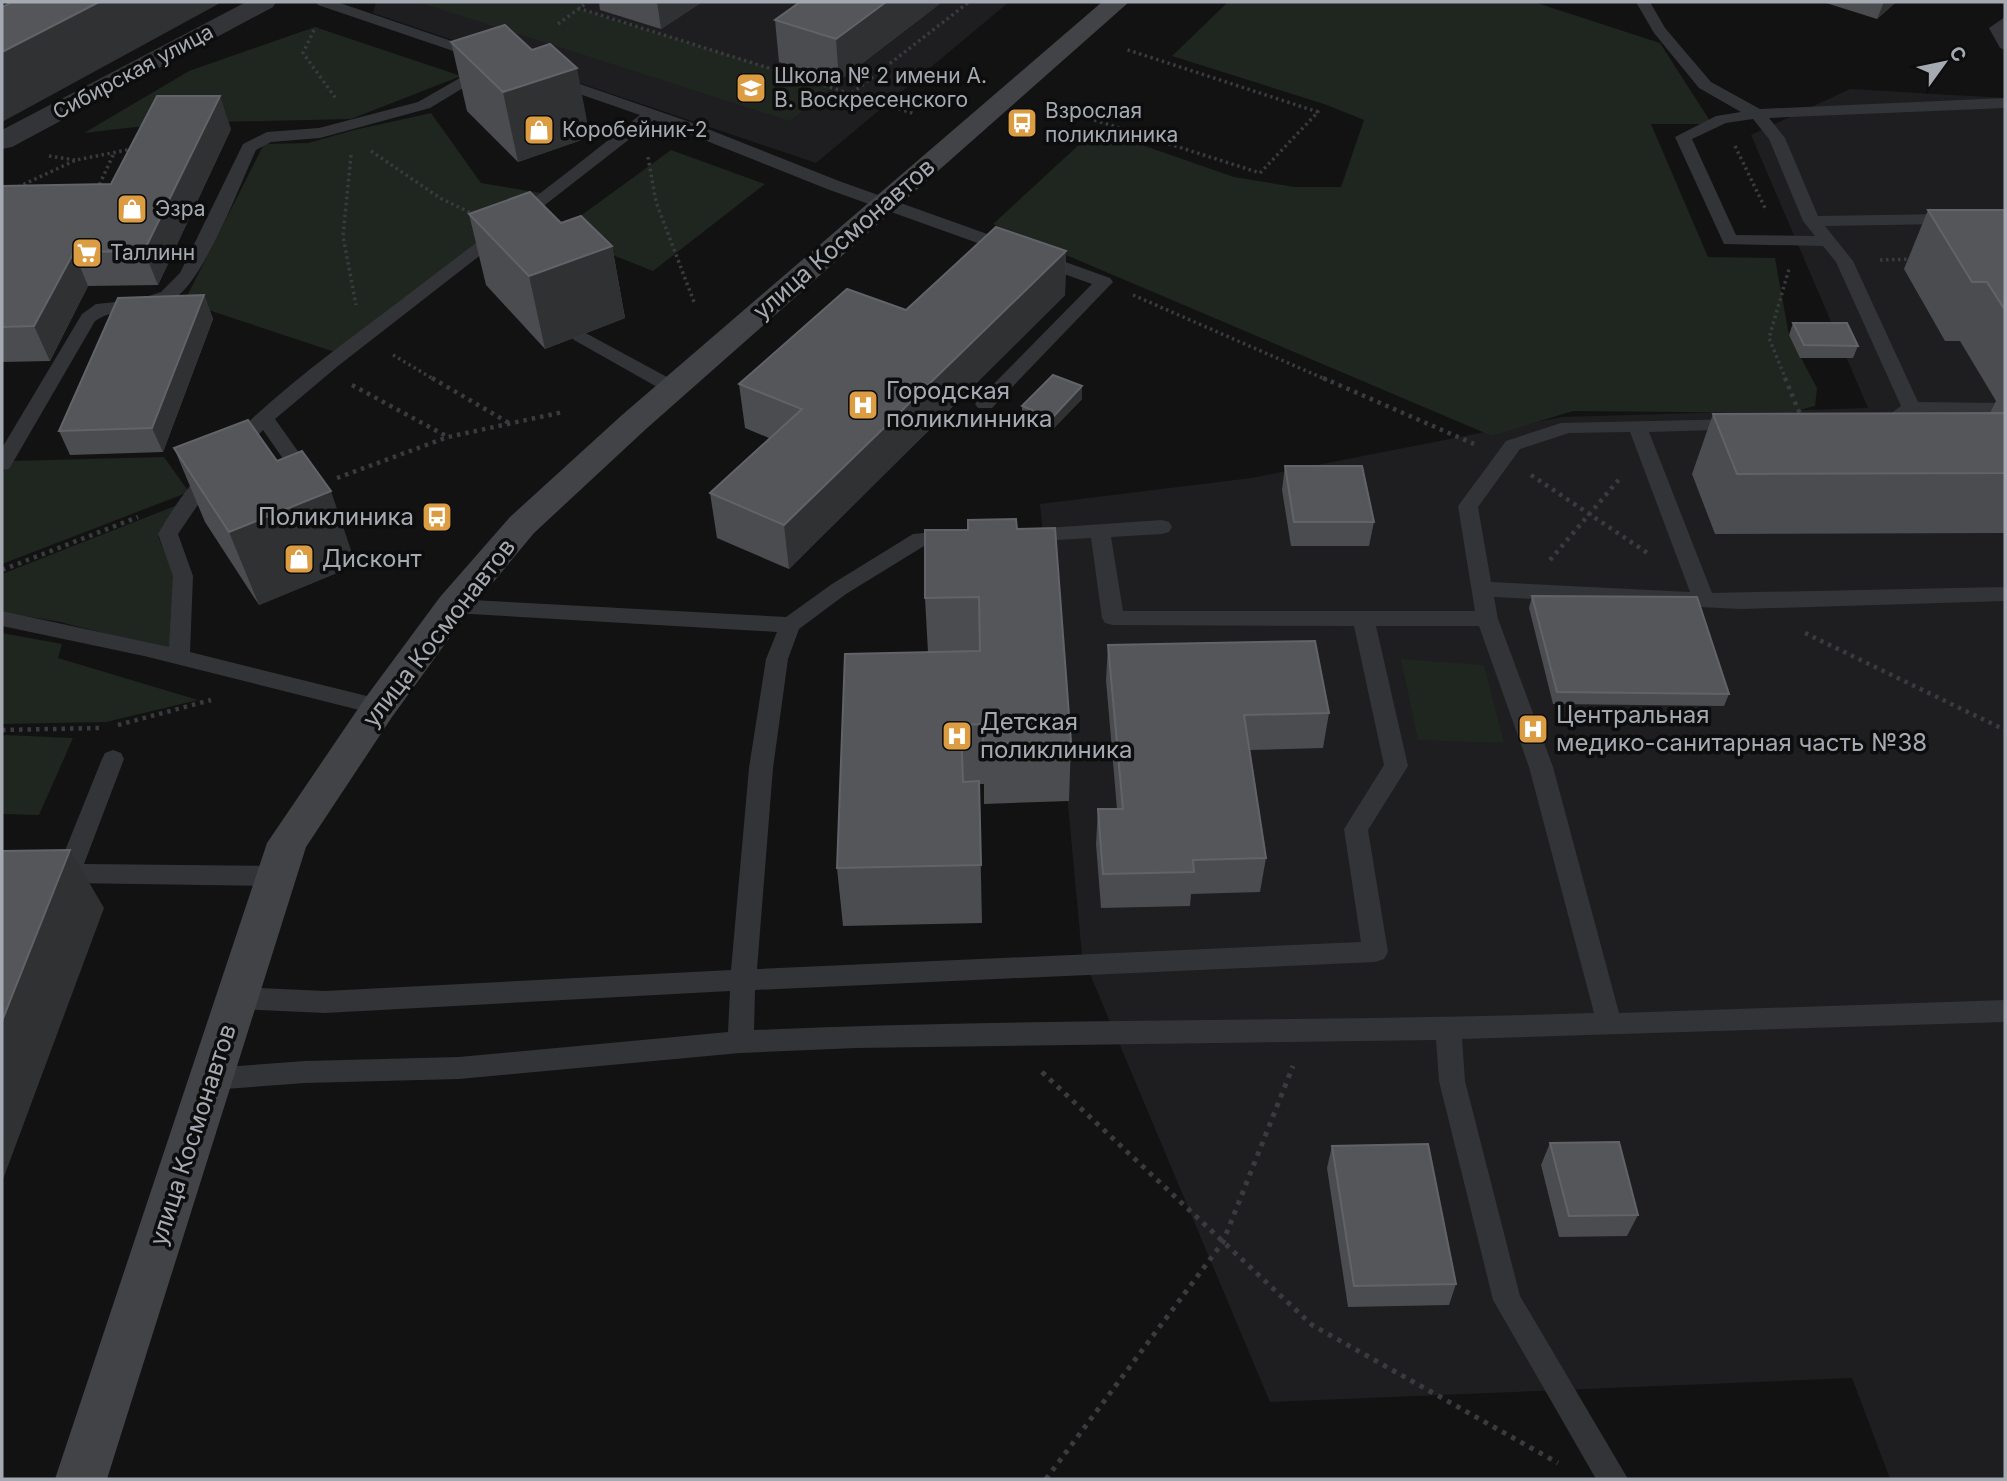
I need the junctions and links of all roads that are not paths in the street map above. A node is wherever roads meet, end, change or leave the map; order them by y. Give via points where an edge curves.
1 (264, 2) edge
2 (1117, 2) edge
3 (1643, 2) edge
4 (324, 3) edge
5 (2005, 21) edge
6 (2005, 45) edge
7 (538, 75) edge
8 (2005, 103) edge
9 (652, 114) junction
10 (1757, 114) junction
11 (2, 141) edge
12 (886, 204) junction
13 (2005, 218) edge
14 (1812, 221) junction
15 (1828, 241) junction
16 (580, 336) dead end
17 (673, 388) junction
18 (985, 404) dead end
19 (1911, 408) junction
20 (2000, 409) dead end
21 (264, 418) junction
22 (1854, 424) edge
23 (1762, 425) edge
24 (1637, 426) junction
25 (2, 464) edge
26 (317, 492) edge
27 (1162, 527) dead end
28 (1100, 532) junction
29 (1003, 536) edge
30 (975, 537) edge
31 (1482, 589) junction
32 (2005, 594) edge
33 (1704, 600) junction
34 (453, 606) junction
35 (1363, 618) junction
36 (2, 619) edge
37 (1487, 619) junction
38 (790, 625) junction
39 (179, 657) junction
40 (379, 707) junction
41 (113, 760) dead end
42 (277, 876) junction
43 (743, 980) junction
44 (237, 998) junction
45 (2005, 1011) edge
46 (1609, 1023) junction
47 (1448, 1030) junction
48 (740, 1042) junction
49 (211, 1079) junction
50 (81, 1479) edge
51 (1613, 1479) edge

1 - 11 street, Сибирская улица
2 - 12 street, улица Космонавтов
3 - 10 lane via 1659,30 1705,85
4 - 25 lane via 498,61 424,105 354,132 267,138 249,147 188,275 167,296 102,307 88,318
5 - 6 lane via 1997,29
7 - 9 lane
8 - 10 lane
9 - 12 lane
9 - 21 lane via 533,218 504,230
10 - 14 lane via 1777,138
10 - 15 lane via 1722,120 1683,137 1730,240
12 - 17 street, улица Космонавтов
12 - 18 lane via 1104,282
13 - 14 lane
14 - 15 lane
15 - 19 lane via 1844,261
16 - 17 lane
17 - 34 street, улица Космонавтов via 522,525
19 - 20 lane
19 - 22 lane via 1892,423
21 - 26 lane
21 - 39 lane via 177,515 167,534 183,576
23 - 24 lane
24 - 31 lane via 1567,427 1513,445 1468,506
24 - 33 lane
27 - 28 lane
28 - 29 lane
28 - 35 lane via 1113,618
30 - 38 lane via 920,538
31 - 33 lane
31 - 37 lane
32 - 33 lane
34 - 38 lane
34 - 40 street, улица Космонавтов
35 - 37 lane
35 - 43 lane via 1396,766 1356,829 1375,952
36 - 39 lane
37 - 46 lane via 1541,767
38 - 43 lane via 777,660 761,768
39 - 40 lane
40 - 42 street, улица Космонавтов via 287,843
41 - 42 lane via 68,873
42 - 44 street, улица Космонавтов
43 - 44 lane via 325,1002
43 - 48 lane
44 - 49 street, улица Космонавтов
45 - 46 lane
46 - 47 lane
47 - 48 lane
47 - 51 lane via 1452,1081 1507,1300
48 - 49 lane via 459,1068
49 - 50 street, улица Космонавтов

